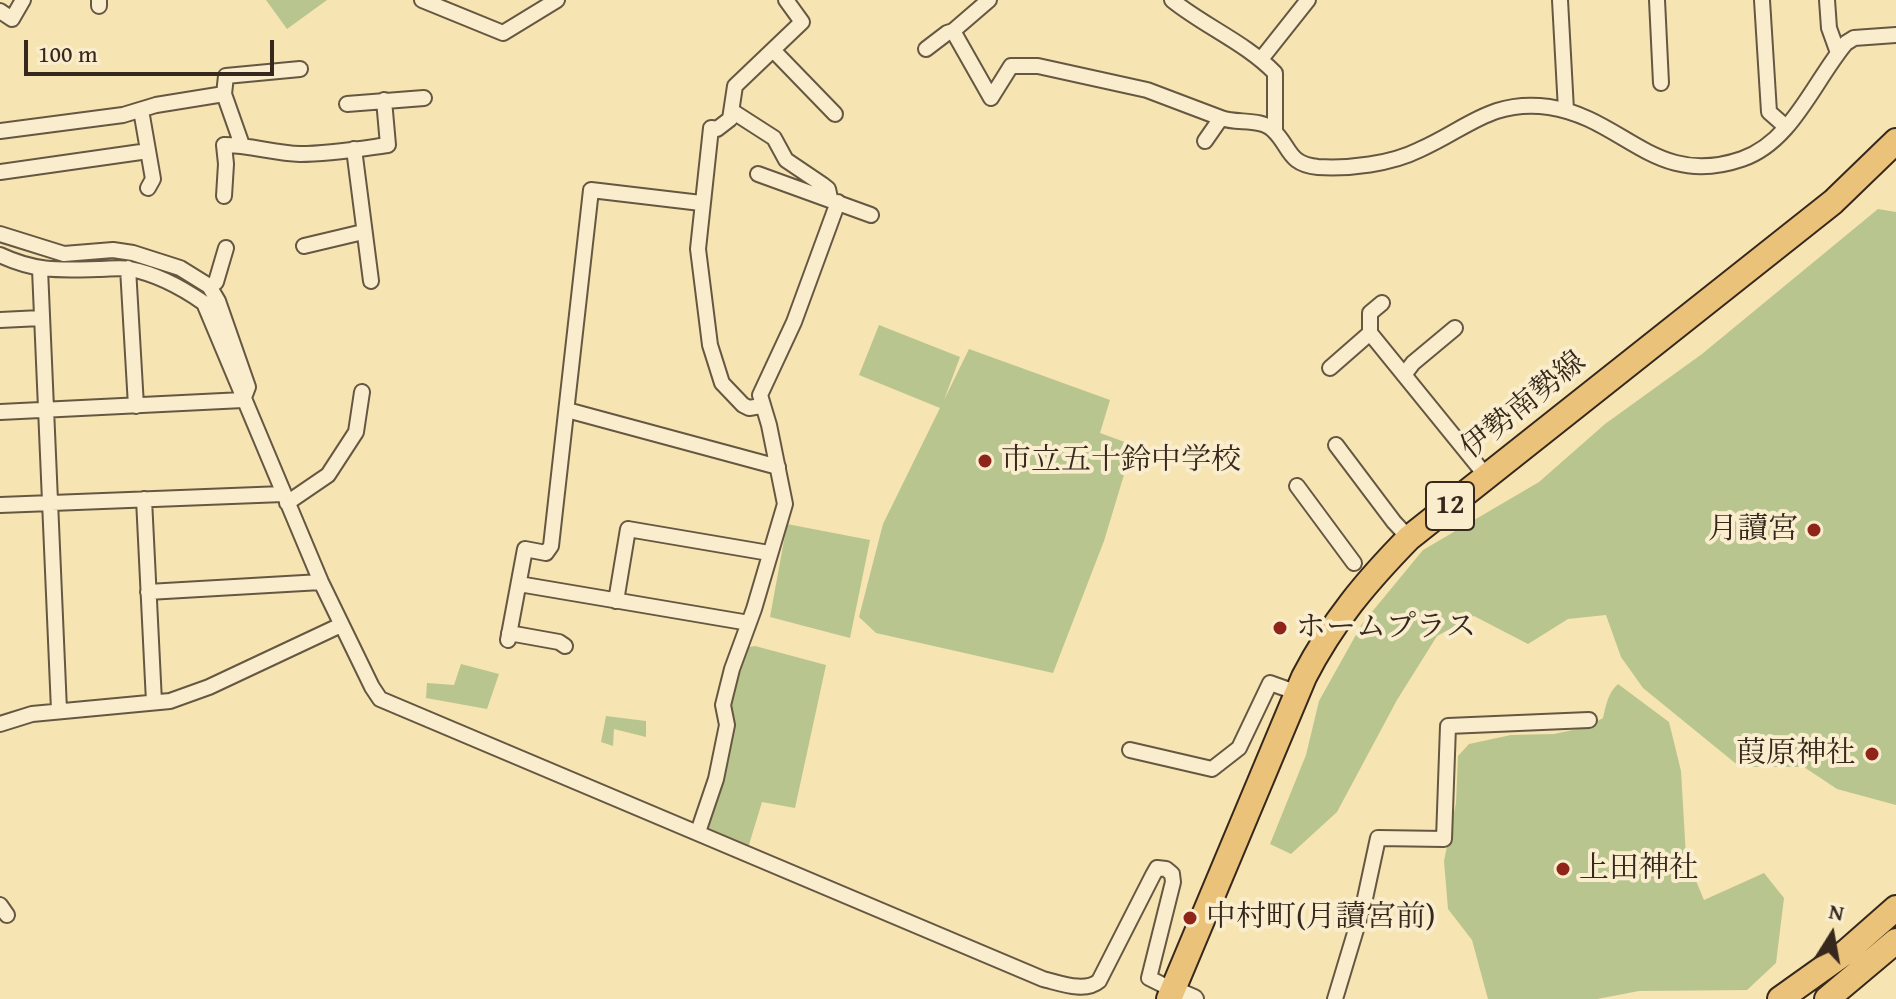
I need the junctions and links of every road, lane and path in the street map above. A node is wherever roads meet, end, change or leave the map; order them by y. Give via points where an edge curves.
1 (23, 0) edge
2 (422, 0) edge
3 (786, 0) edge
4 (989, 0) edge
5 (1172, 0) edge
6 (1308, 0) edge
7 (1560, 0) edge
8 (1657, 0) edge
9 (1762, 0) edge
10 (1827, 0) edge
11 (552, 1) edge
12 (0, 11) edge
13 (953, 31) junction
14 (1896, 35) edge
15 (926, 49) dead end
16 (773, 50) junction
17 (1838, 53) junction
18 (1262, 58) junction
19 (300, 69) dead end
20 (1661, 83) dead end
21 (224, 94) junction
22 (424, 98) dead end
23 (384, 100) junction
24 (347, 104) dead end
25 (141, 110) junction
26 (1566, 110) junction
27 (732, 111) junction
28 (835, 114) dead end
29 (1221, 118) junction
30 (1786, 127) junction
31 (0, 131) edge
32 (1275, 131) junction
33 (1205, 141) dead end
34 (1896, 141) edge
35 (242, 145) junction
36 (354, 149) junction
37 (148, 151) junction
38 (0, 172) edge
39 (758, 174) dead end
40 (148, 188) dead end
41 (224, 196) dead end
42 (834, 200) junction
43 (701, 203) junction
44 (871, 215) dead end
45 (363, 232) junction
46 (0, 234) edge
47 (304, 246) dead end
48 (226, 248) dead end
49 (0, 255) edge
50 (128, 268) junction
51 (40, 269) junction
52 (371, 281) dead end
53 (210, 287) junction
54 (1382, 303) dead end
55 (41, 318) junction
56 (0, 320) edge
57 (1455, 328) dead end
58 (1370, 333) junction
59 (1330, 368) dead end
60 (1404, 375) junction
61 (362, 392) dead end
62 (243, 400) junction
63 (136, 406) junction
64 (761, 406) junction
65 (45, 410) junction
66 (567, 410) junction
67 (0, 412) edge
68 (1336, 445) dead end
69 (778, 467) junction
70 (1487, 477) junction
71 (1297, 486) dead end
72 (285, 498) junction
73 (144, 499) junction
74 (51, 503) junction
75 (0, 505) edge
76 (1409, 538) junction
77 (769, 553) junction
78 (1354, 563) dead end
79 (321, 582) junction
80 (519, 584) junction
81 (148, 592) junction
82 (616, 601) junction
83 (749, 623) junction
84 (341, 625) junction
85 (565, 646) dead end
86 (1298, 693) junction
87 (154, 702) junction
88 (59, 710) junction
89 (1589, 720) dead end
90 (0, 724) edge
91 (1130, 750) dead end
92 (698, 832) junction
93 (1896, 908) edge
94 (1896, 941) edge
95 (1810, 990) edge
96 (1179, 996) edge
97 (1335, 999) edge
98 (1780, 999) edge
99 (1827, 999) edge

1 - 12 street via 12,19
2 - 11 street via 503,33
3 - 16 street via 802,22
4 - 13 street
5 - 18 street
6 - 18 street
7 - 26 street
8 - 20 street
9 - 30 street via 1769,112
10 - 17 street
13 - 15 street
13 - 29 street via 991,98 1011,66 1038,66 1147,90
14 - 17 street via 1854,38
16 - 27 street via 735,86
16 - 28 street
17 - 30 street
18 - 32 street via 1275,73
19 - 21 street via 226,76
21 - 25 street
21 - 35 street
22 - 23 street
23 - 24 street
23 - 36 street via 388,145
25 - 31 street
25 - 37 street
26 - 30 street via 1663,161 1684,165 1743,159
26 - 32 street via 1526,105 1496,110 1418,151 1333,167 1295,160
27 - 42 street via 774,138 786,160 828,189
27 - 43 street via 730,119 711,128
29 - 32 street
29 - 33 street
34 - 70 main road, 伊勢南勢線 / 12 via 1833,202
35 - 36 street via 297,154
35 - 41 street via 224,145
36 - 45 street
37 - 38 street
37 - 40 street via 153,179
39 - 42 street
42 - 44 street
42 - 64 street via 794,322 762,387
43 - 64 street via 698,249 710,345 722,383 743,405
43 - 66 street via 591,190
45 - 47 street
45 - 52 street
46 - 53 street via 64,254 133,253 180,268
48 - 53 street
49 - 51 street
50 - 51 street
50 - 62 street via 156,276 204,303
50 - 63 street
51 - 55 street
53 - 62 street via 248,387
54 - 58 street via 1370,313
55 - 56 street
55 - 65 street
57 - 60 street
58 - 59 street
58 - 60 street
60 - 70 street
61 - 72 street via 356,432 328,475
62 - 63 street
62 - 72 street
63 - 65 street
64 - 69 street
65 - 67 street
65 - 74 street
66 - 69 street
66 - 80 street via 551,546 546,553 525,549
68 - 76 street
69 - 77 street via 785,504
70 - 76 main road, 伊勢南勢線 / 12
71 - 78 street
72 - 73 street
72 - 79 street
73 - 74 street
73 - 81 street
74 - 75 street
74 - 88 street
76 - 86 main road, 伊勢南勢線 / 12 via 1343,611
77 - 82 street via 628,529
77 - 83 street
79 - 81 street
79 - 84 street
80 - 82 street
80 - 85 street via 509,637
81 - 87 street
82 - 83 street
83 - 92 street via 723,705 727,725
84 - 87 street via 209,687
84 - 92 street via 380,699
86 - 91 street via 1270,683 1239,748 1212,769
86 - 96 main road, 伊勢南勢線 / 12
87 - 88 street
88 - 90 street
89 - 97 street via 1448,726 1444,839 1378,838
92 - 96 street via 1043,979 1082,987 1099,981 1157,868 1166,869 1173,882 1149,978
93 - 95 main road
94 - 99 main road
95 - 98 main road

